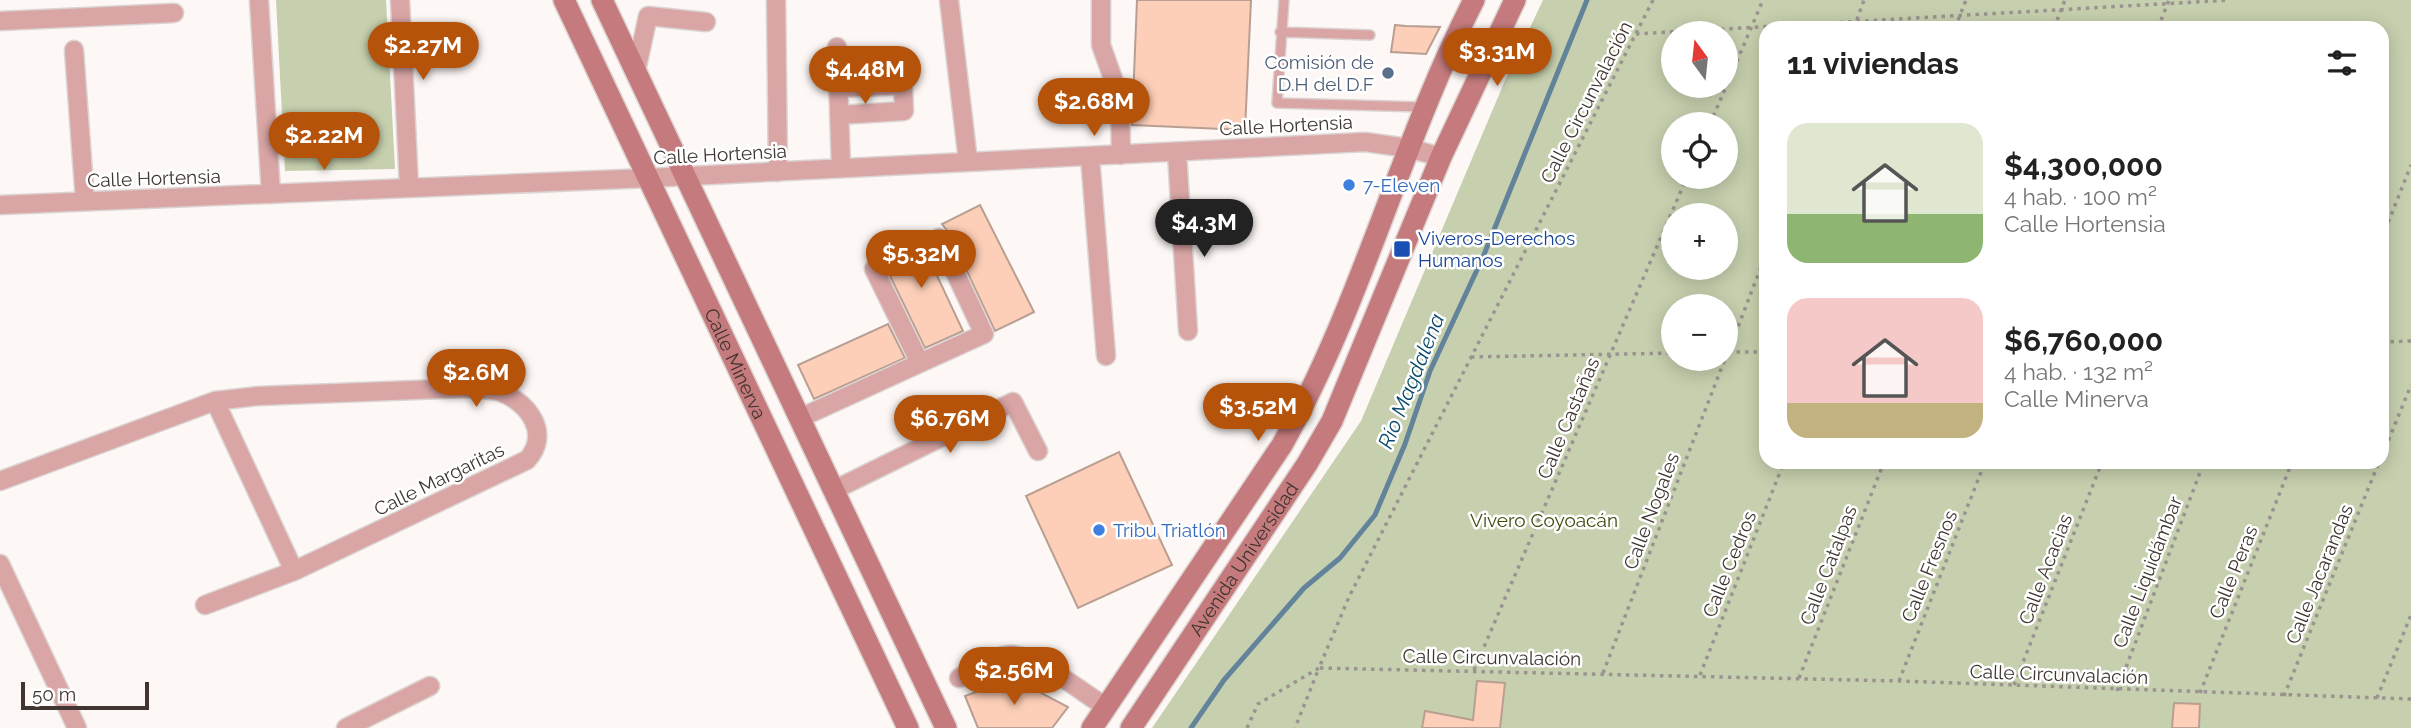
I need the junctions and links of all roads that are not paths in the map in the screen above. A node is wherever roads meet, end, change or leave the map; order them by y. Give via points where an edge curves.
1 (259, 0) edge
2 (400, 0) edge
3 (564, 0) edge
4 (602, 0) edge
5 (776, 0) edge
6 (949, 0) edge
7 (1101, 0) edge
8 (1284, 0) edge
9 (1474, 0) edge
10 (1516, 0) edge
11 (174, 13) dead end
12 (0, 21) edge
13 (706, 22) dead end
14 (1280, 32) junction
15 (1370, 35) dead end
16 (837, 47) dead end
17 (74, 50) dead end
18 (636, 71) junction
19 (838, 88) junction
20 (1425, 107) junction
21 (839, 115) junction
22 (1408, 148) junction
23 (1177, 153) junction
24 (1121, 155) junction
25 (1090, 157) junction
26 (1441, 157) junction
27 (968, 160) junction
28 (841, 168) junction
29 (778, 172) junction
30 (685, 177) junction
31 (649, 178) junction
32 (270, 186) junction
33 (409, 187) junction
34 (85, 201) junction
35 (0, 205) edge
36 (939, 238) dead end
37 (874, 269) dead end
38 (1188, 331) dead end
39 (1106, 356) dead end
40 (920, 363) junction
41 (215, 401) junction
42 (800, 418) junction
43 (1038, 451) dead end
44 (0, 481) edge
45 (834, 490) junction
46 (0, 564) edge
47 (294, 570) junction
48 (205, 605) dead end
49 (959, 678) dead end
50 (430, 686) dead end
51 (1106, 707) junction
52 (77, 728) edge
53 (346, 728) edge
54 (908, 728) edge
55 (946, 728) edge
56 (1092, 728) edge
57 (1131, 728) edge

1 - 32 street
2 - 33 street
3 - 31 main road, Calle Minerva
4 - 18 main road, Calle Minerva
5 - 29 street
6 - 27 street
7 - 24 street via 1101,45 1120,98
8 - 14 lane
9 - 20 main road, Avenida Universidad
10 - 26 main road, Avenida Universidad
11 - 12 street
13 - 18 street via 648,16
14 - 15 lane
14 - 20 lane via 1277,103
16 - 19 street
17 - 34 street
18 - 30 main road, Calle Minerva
19 - 21 street
19 - 21 street via 903,85 904,111
20 - 22 main road, Avenida Universidad
21 - 28 street
22 - 23 street, Calle Hortensia via 1366,142
22 - 26 street, Calle Hortensia
22 - 51 main road, Avenida Universidad via 1329,355 1303,408
23 - 24 street, Calle Hortensia
23 - 38 street
24 - 25 street, Calle Hortensia
25 - 27 street, Calle Hortensia
25 - 39 street
26 - 57 main road, Avenida Universidad via 1332,421
27 - 28 street, Calle Hortensia
28 - 29 street, Calle Hortensia
29 - 30 street, Calle Hortensia
30 - 31 street, Calle Hortensia
30 - 42 main road, Calle Minerva
31 - 33 street, Calle Hortensia
31 - 54 main road, Calle Minerva
32 - 33 street, Calle Hortensia
32 - 34 street, Calle Hortensia
34 - 35 street, Calle Hortensia
36 - 40 street via 984,334
37 - 40 street
40 - 42 street
41 - 44 street, Calle Margaritas
41 - 47 street
41 - 47 street, Calle Margaritas via 468,388 499,391 521,403 536,425 536,450 527,460
42 - 45 main road, Calle Minerva
43 - 45 street via 1013,402
45 - 55 main road, Calle Minerva
46 - 52 street
47 - 48 street, Calle Margaritas
49 - 51 street via 1013,654 1031,660
50 - 53 street
51 - 56 main road, Avenida Universidad

